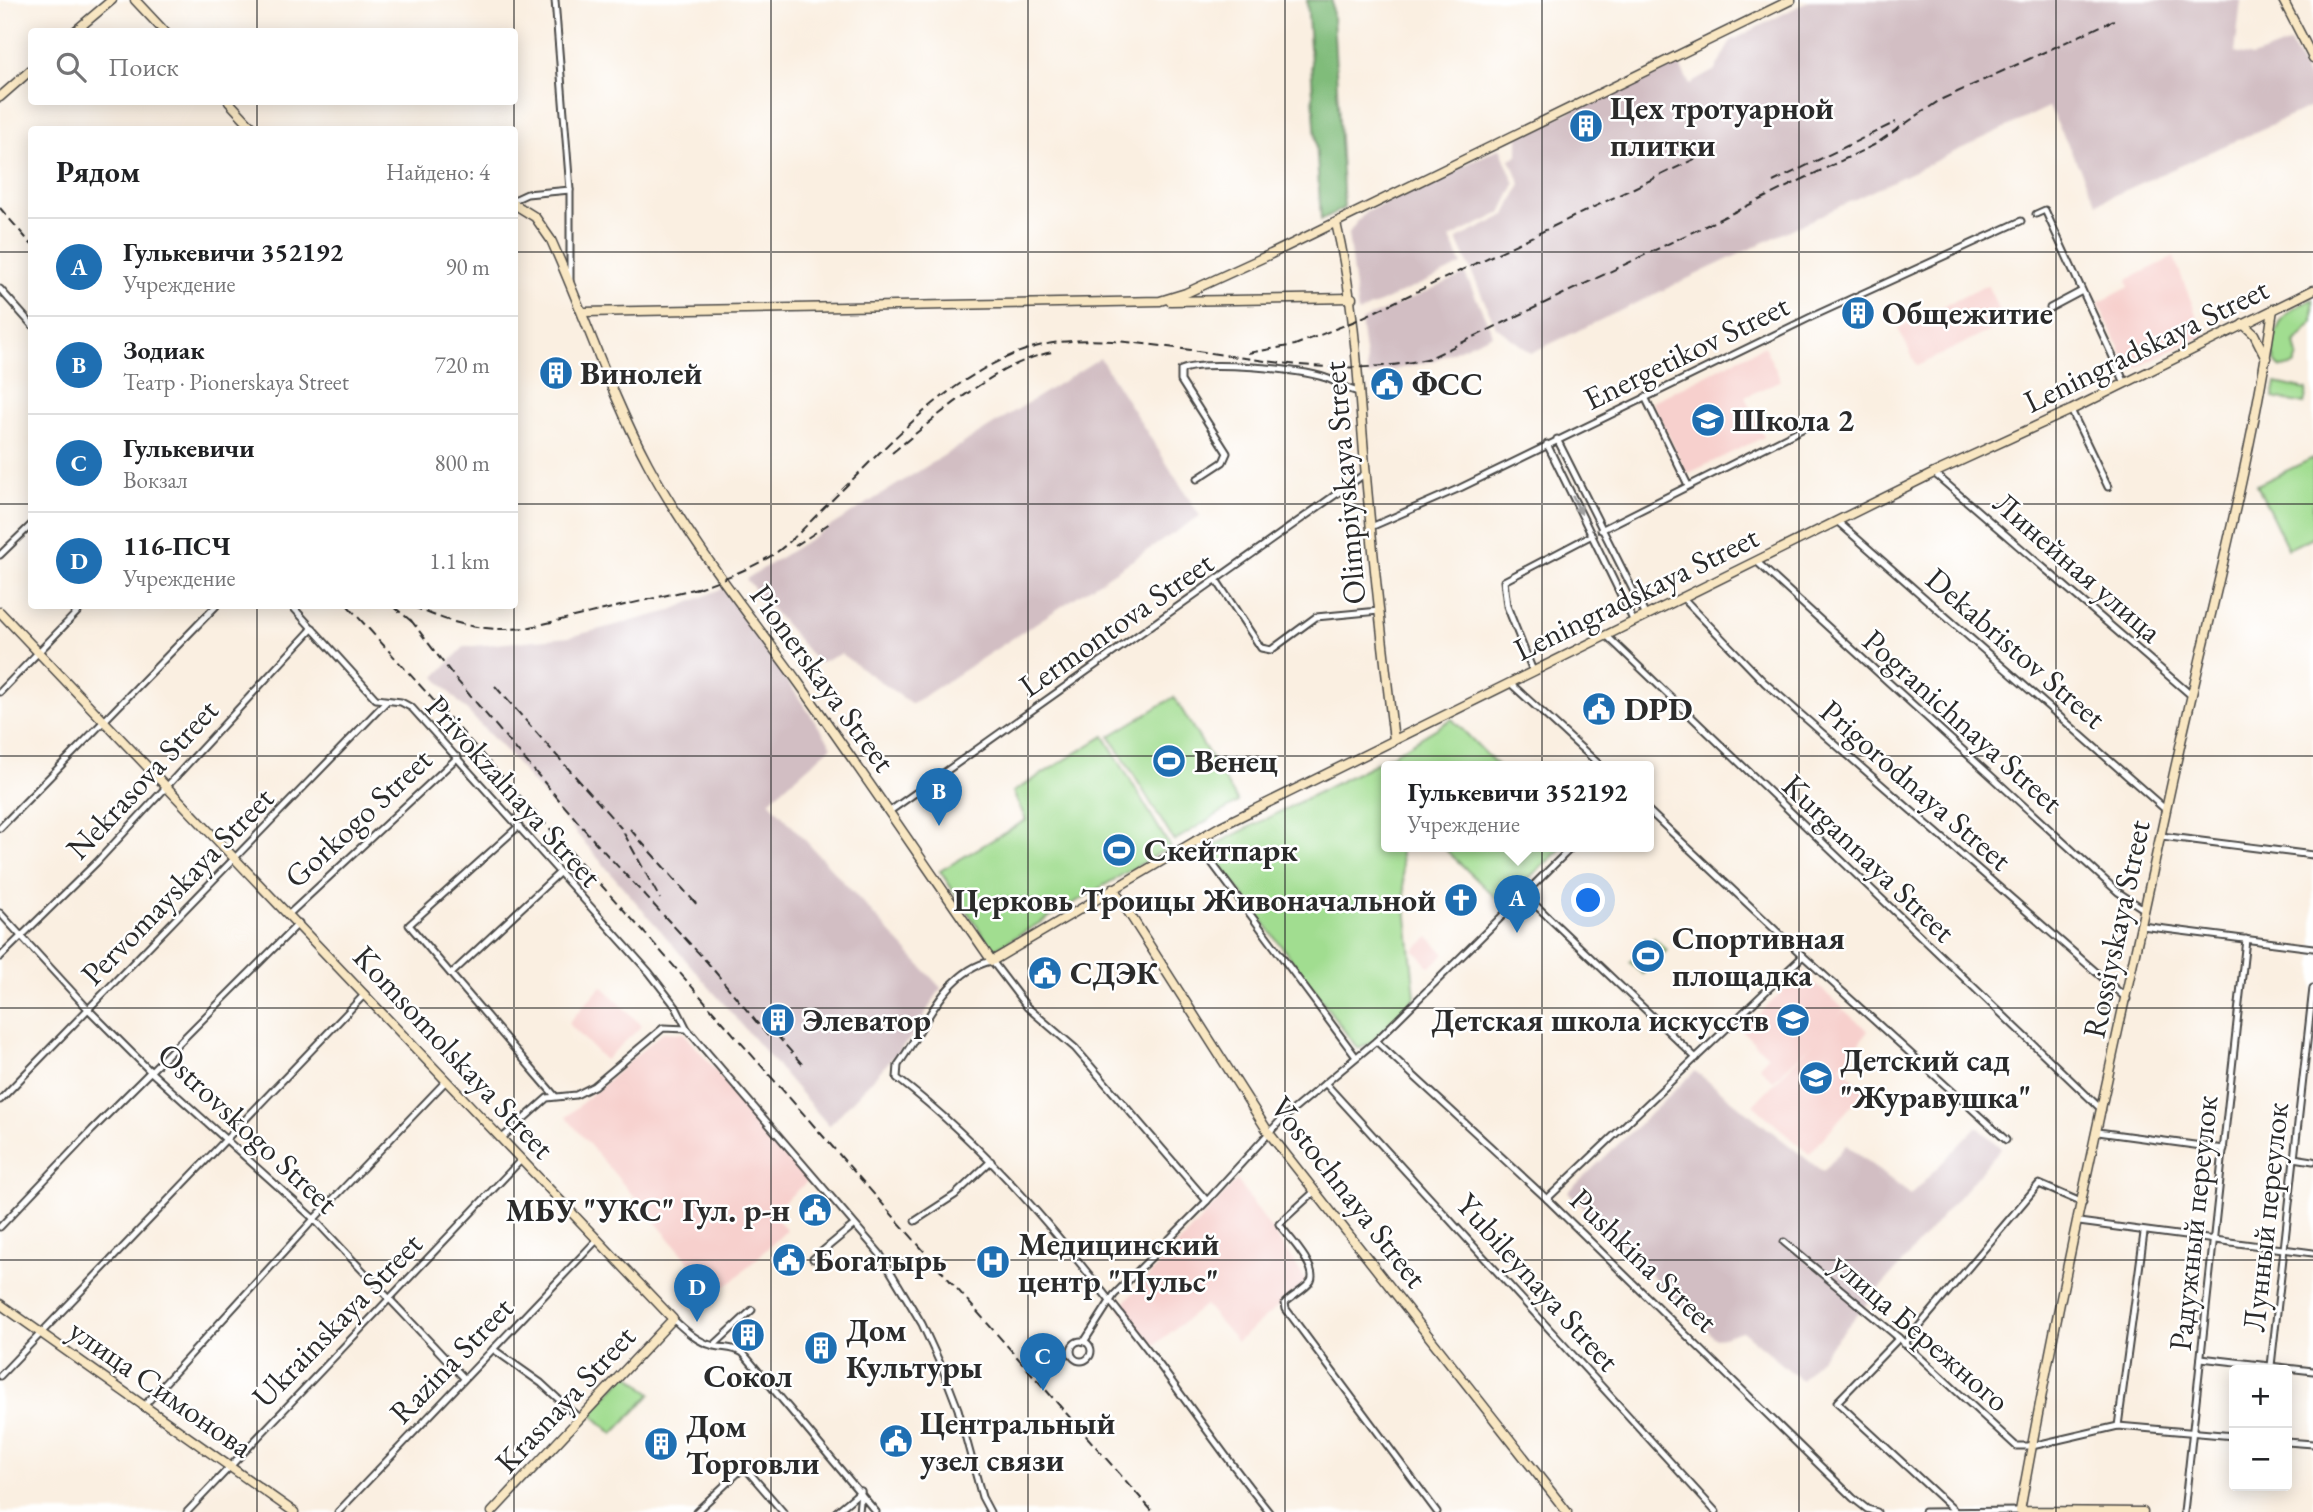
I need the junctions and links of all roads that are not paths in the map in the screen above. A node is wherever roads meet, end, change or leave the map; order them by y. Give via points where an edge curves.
1 (111, 0) edge
2 (135, 0) edge
3 (555, 0) edge
4 (1791, 0) edge
5 (2283, 0) edge
6 (79, 28) edge
7 (160, 28) edge
8 (2313, 58) edge
9 (28, 72) edge
10 (0, 97) edge
11 (232, 105) edge
12 (251, 126) edge
13 (570, 190) junction
14 (518, 200) edge
15 (518, 205) edge
16 (2036, 215) dead end
17 (2021, 221) dead end
18 (1336, 222) junction
19 (570, 282) junction
20 (0, 289) edge
21 (2313, 290) edge
22 (2082, 291) junction
23 (1352, 298) junction
24 (1160, 301) junction
25 (2050, 308) dead end
26 (2273, 309) junction
27 (584, 312) junction
28 (28, 320) edge
29 (2242, 324) junction
30 (2266, 358) junction
31 (2124, 383) junction
32 (1360, 392) junction
33 (1645, 397) junction
34 (2071, 410) junction
35 (1814, 423) dead end
36 (1557, 439) junction
37 (1547, 444) junction
38 (1366, 473) junction
39 (1934, 473) junction
40 (1197, 479) dead end
41 (1688, 485) junction
42 (2108, 487) dead end
43 (1838, 521) junction
44 (1371, 527) junction
45 (28, 528) edge
46 (1601, 530) junction
47 (1591, 535) junction
48 (0, 555) edge
49 (1756, 561) junction
50 (1217, 581) junction
51 (1682, 597) junction
52 (80, 609) edge
53 (213, 609) edge
54 (295, 609) edge
55 (1380, 611) junction
56 (0, 612) edge
57 (1646, 616) junction
58 (1634, 622) junction
59 (313, 628) junction
60 (1606, 635) junction
61 (39, 652) junction
62 (1533, 671) junction
63 (1510, 683) junction
64 (0, 692) edge
65 (2192, 696) junction
66 (386, 702) junction
67 (104, 720) junction
68 (1394, 740) junction
69 (458, 757) junction
70 (1595, 761) edge
71 (168, 787) junction
72 (2166, 810) junction
73 (890, 811) junction
74 (1654, 816) edge
75 (519, 826) junction
76 (0, 828) edge
77 (2161, 836) junction
78 (1195, 840) junction
79 (1567, 852) edge
80 (2313, 855) edge
81 (233, 858) junction
82 (559, 873) junction
83 (1113, 888) junction
84 (1524, 894) junction
85 (2145, 910) junction
86 (0, 913) edge
87 (289, 914) junction
88 (299, 923) junction
89 (2142, 926) junction
90 (22, 935) junction
91 (2246, 939) junction
92 (2313, 948) edge
93 (1802, 956) junction
94 (0, 957) edge
95 (992, 961) junction
96 (451, 974) junction
97 (2313, 988) edge
98 (365, 994) junction
99 (2127, 999) junction
100 (89, 1010) junction
101 (687, 1029) junction
102 (1376, 1041) junction
103 (1356, 1057) junction
104 (1696, 1058) junction
105 (152, 1073) junction
106 (446, 1081) junction
107 (1325, 1083) junction
108 (555, 1097) junction
109 (0, 1100) edge
110 (2102, 1111) junction
111 (2098, 1132) junction
112 (1269, 1133) junction
113 (227, 1138) junction
114 (502, 1138) junction
115 (2006, 1140) dead end
116 (2224, 1149) junction
117 (2294, 1158) junction
118 (521, 1160) junction
119 (991, 1161) junction
120 (2313, 1161) edge
121 (1315, 1191) junction
122 (1546, 1199) junction
123 (1207, 1201) junction
124 (2083, 1203) junction
125 (314, 1219) junction
126 (915, 1221) dead end
127 (2079, 1222) junction
128 (854, 1225) junction
129 (0, 1227) edge
130 (2144, 1233) junction
131 (597, 1240) junction
132 (2213, 1241) junction
133 (1784, 1242) dead end
134 (2284, 1250) junction
135 (2313, 1253) edge
136 (813, 1259) dead end
137 (390, 1297) junction
138 (1110, 1302) junction
139 (0, 1304) edge
140 (752, 1310) dead end
141 (673, 1319) junction
142 (40, 1333) junction
143 (1899, 1338) junction
144 (1084, 1342) dead end
145 (1904, 1344) junction
146 (713, 1346) junction
147 (493, 1349) junction
148 (2201, 1358) junction
149 (2263, 1365) edge
150 (2272, 1365) edge
151 (2292, 1368) edge
152 (2313, 1371) edge
153 (0, 1376) edge
154 (464, 1378) junction
155 (143, 1408) junction
156 (580, 1419) junction
157 (2118, 1426) junction
158 (2193, 1432) junction
159 (2229, 1436) edge
160 (2292, 1442) edge
161 (2313, 1444) edge
162 (2032, 1446) junction
163 (229, 1466) junction
164 (862, 1491) junction
165 (2020, 1511) edge
166 (187, 1512) edge
167 (294, 1512) edge
168 (338, 1512) edge
169 (492, 1512) edge
170 (696, 1512) edge
171 (783, 1512) edge
172 (836, 1512) edge
173 (859, 1512) edge
174 (876, 1512) edge
175 (990, 1512) edge
176 (1269, 1512) edge
177 (1437, 1512) edge
178 (1567, 1512) edge
179 (1716, 1512) edge
180 (1877, 1512) edge
181 (1924, 1512) edge
182 (1956, 1512) edge
183 (2143, 1512) edge
184 (2184, 1512) edge

1 - 6 street
2 - 7 street
3 - 13 street
4 - 18 street
5 - 8 street
9 - 10 street
11 - 12 street
13 - 14 street via 527,194
13 - 19 street
15 - 19 street, Pionerskaya Street via 543,226
16 - 22 street via 2045,210
17 - 33 street, Energetikov Street
18 - 23 street, Olimpiyskaya Street
18 - 24 street
19 - 27 street, Pionerskaya Street
20 - 28 street
21 - 26 street, Leningradskaya Street
22 - 25 street
22 - 31 street
23 - 24 street
23 - 32 street, Olimpiyskaya Street
24 - 27 street
26 - 29 street, Leningradskaya Street
26 - 30 street, Rossiyskaya Street
27 - 73 street, Pionerskaya Street via 647,461 678,515 720,580
29 - 30 street via 2254,334
29 - 31 street, Leningradskaya Street
30 - 65 street, Rossiyskaya Street
31 - 34 street, Leningradskaya Street
32 - 38 street, Olimpiyskaya Street
32 - 40 street via 1317,376 1212,364 1181,370 1181,381 1227,453 1223,462
33 - 36 street, Energetikov Street
33 - 41 street
34 - 39 street, Leningradskaya Street
34 - 42 street
35 - 41 street
36 - 37 street, Energetikov Street
36 - 46 street
37 - 44 street, Energetikov Street
37 -> 47 street
38 - 44 street, Olimpiyskaya Street
38 - 50 street, Lermontova Street
39 - 43 street, Leningradskaya Street
39 - 65 street, Линейная улица
41 - 46 street
43 - 49 street, Leningradskaya Street
43 - 72 street, Dekabristov Street
44 - 55 street, Olimpiyskaya Street
45 - 48 street
46 - 57 street
47 - 58 street
47 - 62 street via 1504,581 1507,606
49 - 51 street, Leningradskaya Street
49 - 85 street, Pogranichnaya Street via 2108,883
50 - 55 street via 1261,648 1271,650 1316,617
50 - 73 street, Lermontova Street
51 - 57 street, Leningradskaya Street
51 - 99 street, Prigorodnaya Street via 1765,683
52 - 61 street
53 - 67 street
54 - 59 street, Privokzalnaya Street
55 - 68 street, Olimpiyskaya Street
56 - 61 street, Komsomolskaya Street
57 - 58 street, Leningradskaya Street
58 - 60 street, Leningradskaya Street
59 - 66 street, Privokzalnaya Street via 367,690
59 - 71 street, Nekrasova Street
60 - 62 street, Leningradskaya Street
60 - 110 street, Kurgannaya Street
61 - 64 street
61 - 67 street, Komsomolskaya Street
62 - 63 street, Leningradskaya Street
63 - 68 street, Leningradskaya Street
63 - 70 street
65 - 72 street, Rossiyskaya Street
66 - 69 street, Privokzalnaya Street via 412,708
66 - 81 street, Pervomayskaya Street
67 - 71 street, Komsomolskaya Street
67 - 76 street
68 - 78 street, Leningradskaya Street
69 - 75 street, Privokzalnaya Street
69 - 87 street, Gorkogo Street
71 - 81 street, Komsomolskaya Street
71 - 90 street, Nekrasova Street
72 - 77 street, Rossiyskaya Street
73 - 95 street, Pionerskaya Street
74 - 93 street
75 - 82 street, Privokzalnaya Street
75 - 96 street via 409,925
77 - 80 street
77 - 85 street, Rossiyskaya Street
78 - 83 street, Leningradskaya Street
78 - 103 street
79 - 84 street
81 - 87 street, Komsomolskaya Street
81 - 100 street, Pervomayskaya Street
82 - 96 street
82 - 101 street, Privokzalnaya Street via 649,972
83 - 95 street, Leningradskaya Street
83 - 112 street, Vostochnaya Street
84 - 102 street
84 - 104 street
85 - 89 street, Rossiyskaya Street
86 - 90 street, Ostrovskogo Street
87 - 88 street, Komsomolskaya Street
88 - 98 street, Komsomolskaya Street
88 - 105 street, Gorkogo Street
89 - 91 street
89 - 99 street, Rossiyskaya Street
90 - 94 street, Nekrasova Street
90 - 100 street, Ostrovskogo Street
91 - 92 street
91 - 116 street, Радужный переулок
93 - 104 street
93 - 115 street
95 - 119 street via 978,963 957,978 896,1074
95 - 123 street, Pionerskaya Street via 1027,1007 1075,1048
96 - 108 street
97 - 117 street, Лунный переулок
98 - 106 street, Komsomolskaya Street
98 - 113 street
99 - 110 street, Rossiyskaya Street
100 - 105 street, Ostrovskogo Street
100 - 109 street, Pervomayskaya Street
101 - 108 street via 663,1028 594,1086 576,1095
101 - 128 street, Privokzalnaya Street
102 - 103 street
102 - 122 street, Pushkina Street
103 - 107 street
104 - 122 street
105 - 113 street, Ostrovskogo Street
105 - 129 street, Gorkogo Street
106 - 114 street, Komsomolskaya Street
106 - 125 street
107 - 112 street
107 - 179 street, Yubileynaya Street
108 - 114 street via 534,1107
110 - 111 street, Rossiyskaya Street
111 - 116 street
111 - 124 street, Rossiyskaya Street
112 - 121 street, Vostochnaya Street
112 - 123 street
113 - 125 street, Ostrovskogo Street
113 - 142 street
114 - 118 street, Komsomolskaya Street
116 - 132 street, Радужный переулок
117 - 120 street
117 - 134 street, Лунный переулок
118 - 131 street, Komsomolskaya Street
118 - 137 street, Ukrainskaya Street
119 - 126 street via 955,1195
119 - 138 street
121 - 177 street via 1279,1224 1313,1274 1285,1303 1286,1309
121 - 178 street, Vostochnaya Street
122 - 180 street, Pushkina Street via 1853,1498
123 - 138 street
124 - 127 street, Rossiyskaya Street
124 - 145 street via 2039,1184
125 - 137 street, Ostrovskogo Street
125 - 155 street
127 - 130 street
127 - 162 street, Rossiyskaya Street
128 - 136 street
128 - 175 street, Privokzalnaya Street via 880,1254 922,1324 958,1409
130 - 132 street
130 - 157 street
131 - 141 street, Komsomolskaya Street
131 - 147 street, Razina Street
132 - 134 street
132 - 148 street, Радужный переулок
133 - 143 street, улица Бережного
134 - 135 street
134 - 150 street, Лунный переулок
137 - 154 street, Ostrovskogo Street
137 - 163 street, Ukrainskaya Street
138 - 144 street
138 - 176 street
139 - 142 street, улица Симонова
140 - 146 street
141 - 146 street, Komsomolskaya Street
141 - 156 street, Krasnaya Street
142 - 153 street
142 - 155 street, улица Симонова
143 - 145 street, улица Бережного
143 - 182 street via 1837,1402
145 - 162 street, улица Бережного via 2016,1446
146 - 164 street, Komsomolskaya Street via 743,1353
147 - 154 street, Razina Street
147 - 156 street via 541,1383
148 - 149 street
148 - 158 street, Радужный переулок
151 - 152 street
154 - 168 street, Razina Street
155 - 163 street, улица Симонова
156 - 169 street, Krasnaya Street
157 - 158 street
157 - 162 street
158 - 159 street
158 - 184 street, Радужный переулок
160 - 161 street
162 - 165 street, Rossiyskaya Street
163 - 166 street, Ukrainskaya Street
163 - 167 street, улица Симонова
164 - 172 street
164 - 173 street
164 - 174 street, Komsomolskaya Street
165 - 182 street
165 - 183 street
170 - 171 street via 741,1470 747,1470
181 - 182 street

